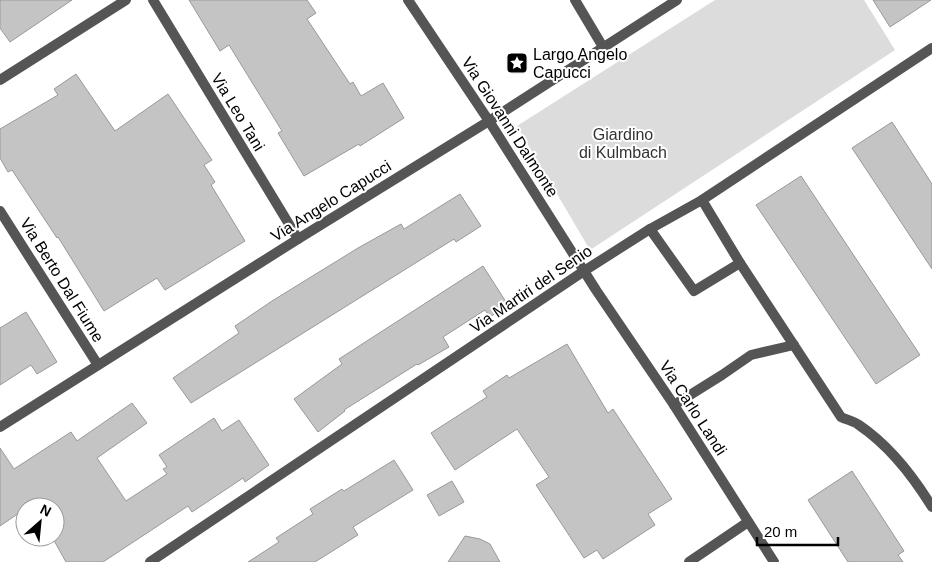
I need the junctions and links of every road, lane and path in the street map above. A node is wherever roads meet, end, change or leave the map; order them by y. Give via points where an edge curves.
1 (126, 0) edge
2 (153, 0) edge
3 (408, 0) edge
4 (575, 0) edge
5 (677, 0) edge
6 (603, 47) junction
7 (932, 48) edge
8 (0, 80) edge
9 (489, 121) junction
10 (702, 200) junction
11 (0, 210) edge
12 (650, 229) junction
13 (298, 239) junction
14 (740, 263) junction
15 (584, 271) junction
16 (794, 345) junction
17 (98, 365) junction
18 (674, 405) junction
19 (0, 427) edge
20 (932, 507) edge
21 (748, 522) junction
22 (150, 562) edge
23 (688, 562) edge
24 (774, 562) edge

1 - 8 street
2 - 13 street, Via Leo Tani
3 - 9 street, Via Giovanni Dalmonte
4 - 6 street
5 - 6 street, Via Angelo Capucci
6 - 9 street, Via Angelo Capucci
7 - 10 street, Via Martiri del Senio
9 - 13 street, Via Angelo Capucci
9 - 15 street, Via Giovanni Dalmonte
10 - 12 street, Via Martiri del Senio
10 - 14 street
11 - 17 street, Via Berto Dal Fiume
12 - 14 street via 694,291
12 - 15 street, Via Martiri del Senio
13 - 17 street, Via Angelo Capucci
14 - 16 street
15 - 18 street, Via Carlo Landi
15 - 22 street, Via Martiri del Senio
16 - 18 street via 751,355
16 - 20 street via 841,417 858,424 886,446
17 - 19 street, Via Angelo Capucci
18 - 21 street, Via Carlo Landi
21 - 23 street
21 - 24 street, Via Carlo Landi

